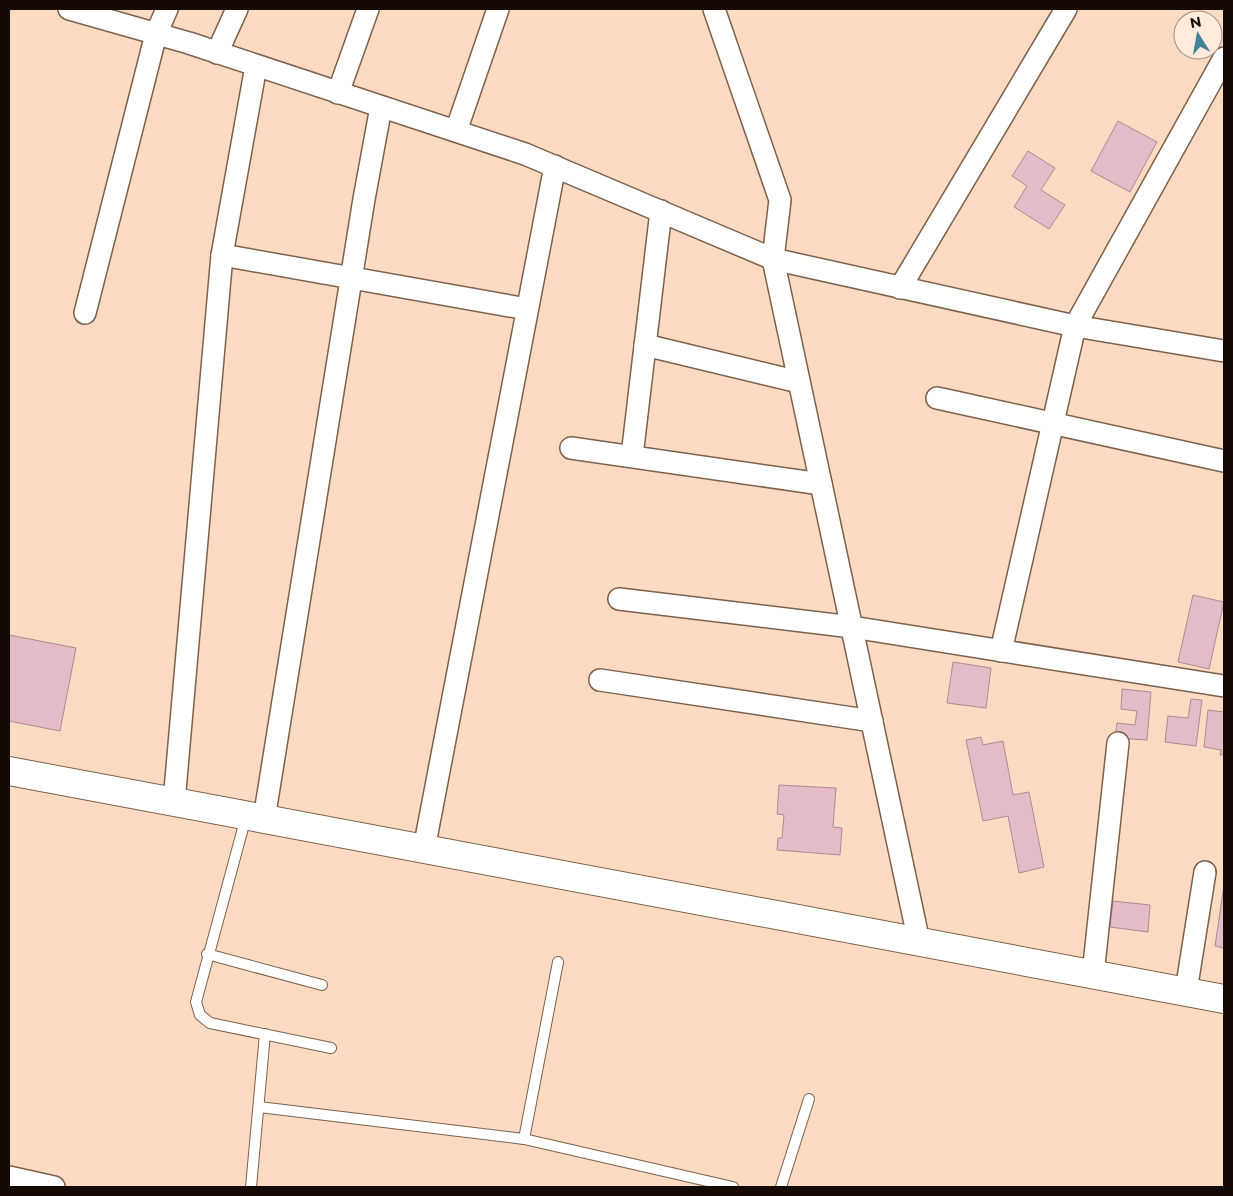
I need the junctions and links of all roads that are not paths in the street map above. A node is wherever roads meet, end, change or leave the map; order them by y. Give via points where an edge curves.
1 (69, 9) edge
2 (167, 9) edge
3 (237, 9) edge
4 (368, 9) edge
5 (498, 9) edge
6 (714, 9) edge
7 (1066, 9) edge
8 (156, 34) junction
9 (217, 53) junction
10 (1224, 58) edge
11 (256, 66) junction
12 (338, 92) junction
13 (381, 107) junction
14 (456, 131) junction
15 (554, 166) junction
16 (661, 212) junction
17 (222, 255) junction
18 (773, 259) junction
19 (351, 278) junction
20 (900, 288) junction
21 (528, 309) junction
22 (85, 312) dead end
23 (1074, 326) junction
24 (645, 346) junction
25 (1224, 350) edge
26 (799, 382) junction
27 (937, 398) dead end
28 (1053, 424) junction
29 (571, 448) dead end
30 (632, 456) junction
31 (1224, 461) edge
32 (821, 484) junction
33 (619, 599) dead end
34 (852, 627) junction
35 (1001, 651) junction
36 (600, 680) dead end
37 (1224, 686) edge
38 (872, 721) junction
39 (1118, 743) dead end
40 (9, 771) edge
41 (174, 802) junction
42 (255, 818) junction
43 (424, 849) junction
44 (1205, 872) dead end
45 (919, 942) junction
46 (208, 954) junction
47 (558, 962) dead end
48 (1092, 974) junction
49 (322, 984) dead end
50 (1186, 991) junction
51 (1224, 999) edge
52 (265, 1034) junction
53 (331, 1048) dead end
54 (809, 1099) dead end
55 (259, 1107) junction
56 (524, 1140) junction
57 (9, 1178) edge
58 (54, 1187) edge
59 (251, 1187) edge
60 (733, 1187) edge
61 (781, 1187) edge

1 - 8 street
2 - 8 street
3 - 9 street
4 - 12 street
5 - 14 street
6 - 18 street via 780,200
7 - 20 street
8 - 9 street
8 - 22 street
9 - 11 street
10 - 23 street
11 - 12 street
11 - 17 street
12 - 13 street
13 - 14 street
13 - 19 street
14 - 15 street
15 - 16 street
15 - 21 street
16 - 18 street
16 - 24 street
17 - 19 street
17 - 41 street
18 - 20 street
18 - 26 street
19 - 21 street
19 - 42 street
20 - 23 street
21 - 43 street
23 - 25 street
23 - 28 street
24 - 26 street
24 - 30 street
26 - 32 street
27 - 28 street
28 - 31 street
28 - 35 street
29 - 30 street
30 - 32 street
32 - 34 street
33 - 34 street
34 - 35 street
34 - 38 street
35 - 37 street
36 - 38 street
38 - 45 street
39 - 48 street
40 - 41 street
41 - 42 street
42 - 43 street
42 - 46 lane
43 - 45 street
44 - 50 street
45 - 48 street
46 - 49 lane
46 - 52 lane via 196,1002 200,1014 210,1023
47 - 56 lane
48 - 50 street
50 - 51 street
52 - 53 lane
52 - 55 lane
54 - 61 lane
55 - 56 lane
55 - 59 lane
56 - 60 lane
57 - 58 street

